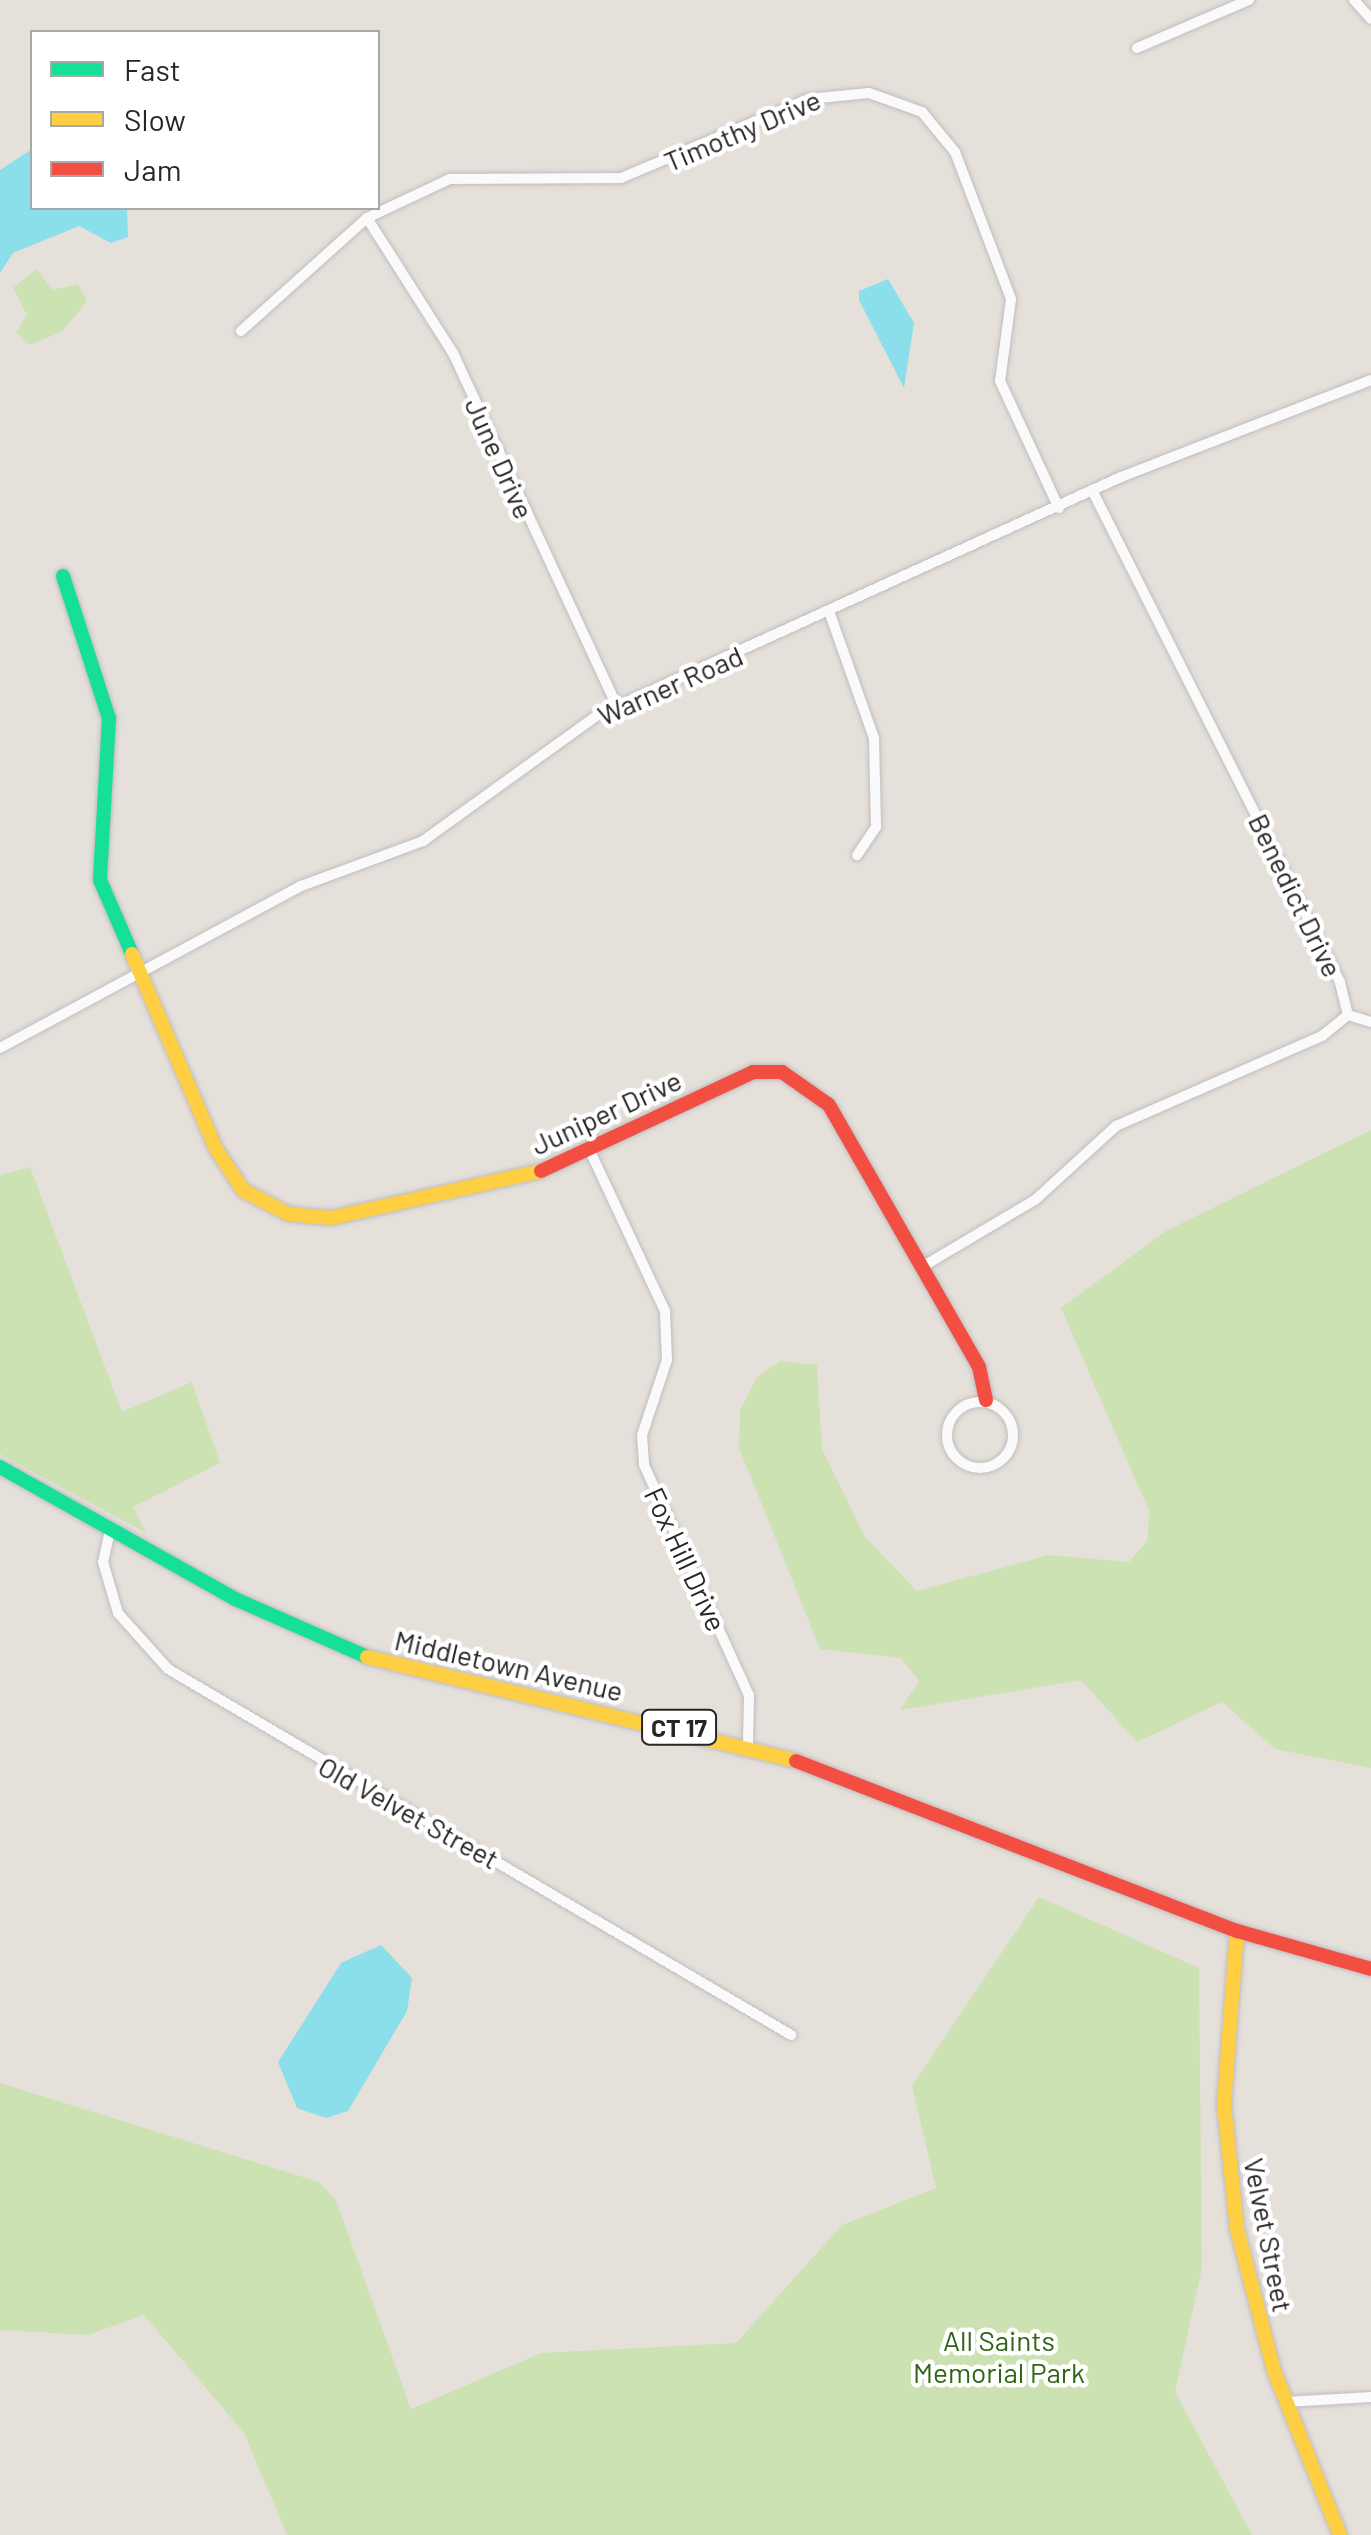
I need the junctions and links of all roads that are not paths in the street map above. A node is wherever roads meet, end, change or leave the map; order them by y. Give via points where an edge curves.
1 (1207, 0) edge
2 (1249, 0) edge
3 (1354, 0) edge
4 (1213, 12) junction
5 (1371, 19) edge
6 (1136, 48) dead end
7 (367, 218) junction
8 (241, 332) dead end
9 (1371, 380) edge
10 (1092, 490) junction
11 (1059, 508) junction
12 (63, 576) dead end
13 (830, 614) junction
14 (618, 706) junction
15 (857, 855) dead end
16 (146, 970) junction
17 (1348, 1015) junction
18 (1371, 1022) edge
19 (0, 1048) edge
20 (590, 1151) junction
21 (922, 1267) junction
22 (986, 1400) junction
23 (0, 1466) edge
24 (110, 1530) junction
25 (748, 1743) junction
26 (1237, 1931) junction
27 (1371, 1969) edge
28 (791, 2035) dead end
29 (1371, 2397) edge
30 (1286, 2402) junction
31 (1340, 2535) edge

1 - 4 street
2 - 4 street
3 - 5 street
4 - 6 street
7 - 8 street, Timothy Drive
7 - 11 street, Timothy Drive via 450,179 621,178 837,91 896,100 939,131 974,197 1011,299 1000,381
7 - 14 street, June Drive via 454,352
9 - 10 street, Warner Road
10 - 11 street, Warner Road
10 - 17 street, Benedict Drive via 1340,982
11 - 13 street, Warner Road
12 - 16 street, Juniper Drive via 109,718 100,880
13 - 14 street, Warner Road
13 - 15 street via 874,738 876,827
14 - 16 street, Warner Road via 423,841 302,886
16 - 19 street, Warner Road
16 - 20 street, Juniper Drive via 224,1165 270,1208 348,1215 525,1176
17 - 18 street
17 - 21 street via 1322,1036 1116,1126 1035,1200
20 - 21 street, Juniper Drive via 752,1072 793,1075 829,1105
20 - 25 street, Fox Hill Drive via 665,1311 667,1360 642,1435 644,1465 749,1695
21 - 22 street, Juniper Drive via 979,1367
22 - 22 street, Juniper Drive via 1008,1418 1010,1450 990,1468 970,1468 954,1456 949,1425 970,1402
23 - 24 street, Middletown Avenue / CT 17
24 - 25 street, Middletown Avenue / CT 17 via 270,1617 374,1660
24 - 28 street, Old Velvet Street via 103,1562 118,1613 168,1669
25 - 26 street, Middletown Avenue / CT 17
26 - 27 street, Middletown Avenue / CT 17
26 - 30 street, Velvet Street via 1225,2035 1228,2162 1252,2297
29 - 30 street
30 - 31 street, Velvet Street

